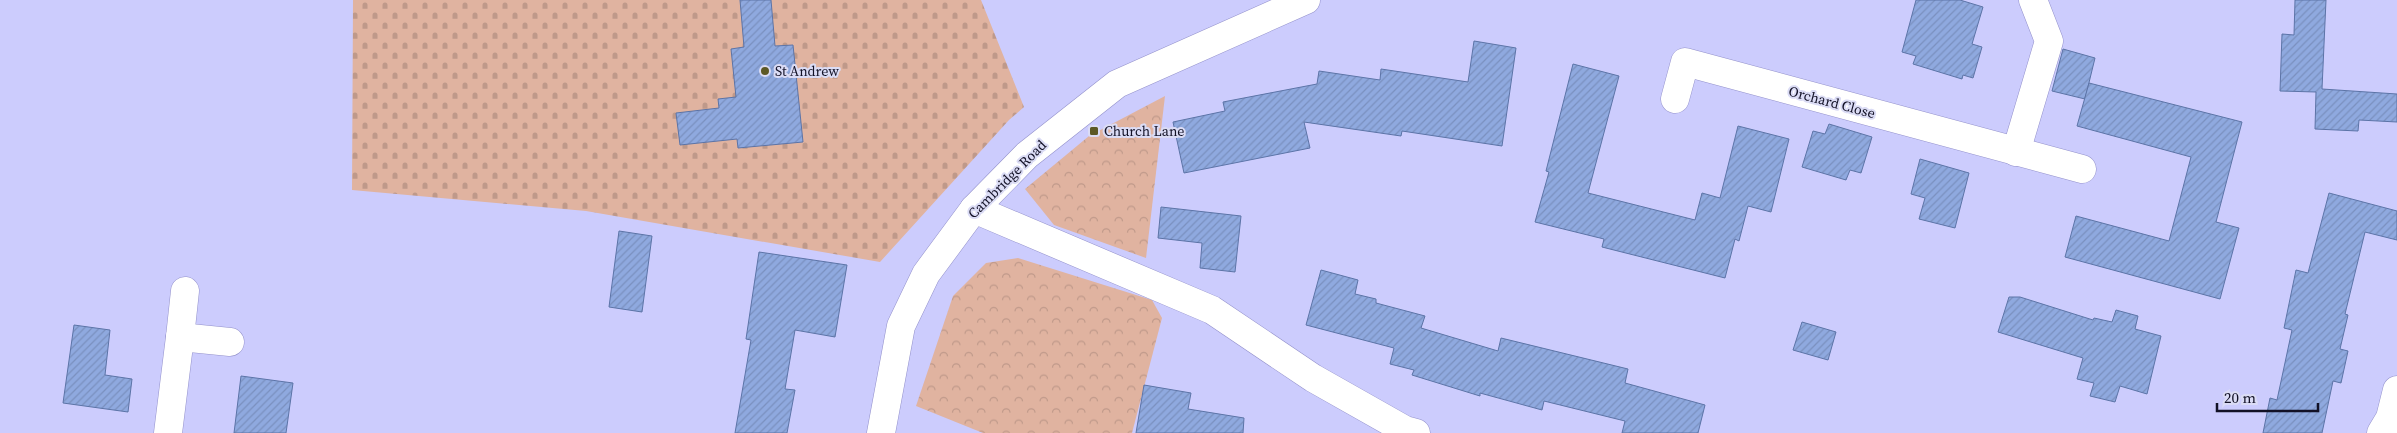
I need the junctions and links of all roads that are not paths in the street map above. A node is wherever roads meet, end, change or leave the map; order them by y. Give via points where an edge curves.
1 (1306, 0) edge
2 (2033, 0) edge
3 (1675, 99) dead end
4 (2016, 152) junction
5 (2082, 169) dead end
6 (974, 209) junction
7 (184, 291) dead end
8 (180, 337) junction
9 (230, 342) dead end
10 (2397, 390) edge
11 (168, 433) edge
12 (881, 433) edge
13 (1416, 433) edge
14 (2381, 433) edge

1 - 6 street, Cambridge Road via 1117,84 1027,155
2 - 4 street via 2049,41
3 - 4 street, Orchard Close via 1684,62
4 - 5 street, Orchard Close
6 - 12 street, Cambridge Road via 926,274 901,326
6 - 13 street via 1212,310 1313,378 1405,430
7 - 8 street
8 - 9 street
8 - 11 street
10 - 14 street via 2390,418

